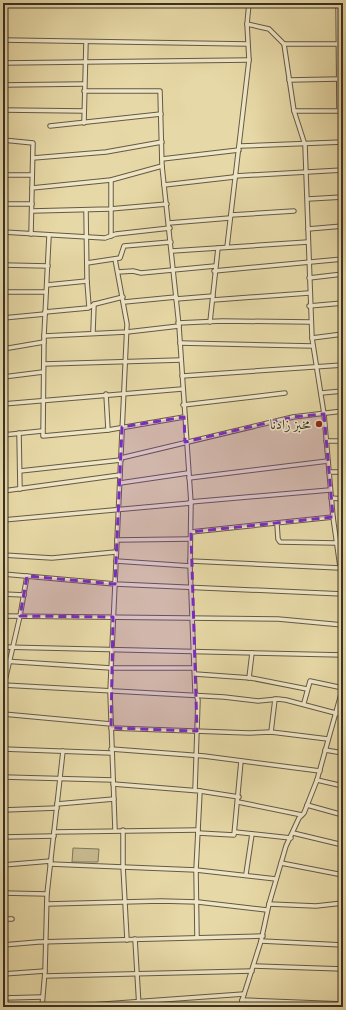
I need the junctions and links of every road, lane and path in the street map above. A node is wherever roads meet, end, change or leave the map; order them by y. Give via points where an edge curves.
1 (249, 3) edge
2 (338, 3) edge
3 (247, 24) junction
4 (338, 28) junction
5 (343, 28) edge
6 (3, 40) edge
7 (86, 42) junction
8 (247, 44) junction
9 (284, 44) junction
10 (337, 44) junction
11 (343, 44) edge
12 (249, 60) junction
13 (3, 63) edge
14 (85, 63) junction
15 (341, 71) edge
16 (339, 79) junction
17 (289, 80) junction
18 (84, 84) junction
19 (3, 85) edge
20 (341, 85) edge
21 (84, 92) junction
22 (3, 110) edge
23 (84, 111) junction
24 (294, 111) junction
25 (341, 111) edge
26 (161, 114) junction
27 (84, 123) junction
28 (50, 126) dead end
29 (3, 140) edge
30 (162, 142) junction
31 (343, 142) edge
32 (305, 145) junction
33 (239, 148) junction
34 (33, 158) junction
35 (162, 159) junction
36 (162, 166) junction
37 (343, 170) edge
38 (306, 171) junction
39 (3, 175) edge
40 (32, 175) junction
41 (234, 176) junction
42 (111, 180) junction
43 (164, 185) junction
44 (32, 188) junction
45 (343, 197) edge
46 (308, 199) junction
47 (3, 204) edge
48 (32, 204) junction
49 (167, 204) junction
50 (110, 209) junction
51 (86, 210) junction
52 (32, 211) junction
53 (294, 211) dead end
54 (230, 217) junction
55 (169, 225) junction
56 (343, 226) edge
57 (308, 229) junction
58 (3, 232) edge
59 (31, 234) junction
60 (49, 236) junction
61 (111, 236) junction
62 (86, 238) junction
63 (171, 242) junction
64 (308, 242) junction
65 (227, 246) junction
66 (218, 248) junction
67 (172, 251) junction
68 (115, 259) junction
69 (343, 259) edge
70 (87, 263) junction
71 (308, 264) junction
72 (3, 265) edge
73 (48, 266) junction
74 (215, 266) junction
75 (174, 270) junction
76 (214, 271) junction
77 (118, 272) junction
78 (343, 274) edge
79 (309, 278) junction
80 (87, 281) junction
81 (47, 285) junction
82 (3, 292) edge
83 (46, 292) junction
84 (309, 293) junction
85 (123, 297) junction
86 (176, 298) junction
87 (213, 298) junction
88 (124, 302) junction
89 (343, 303) edge
90 (94, 304) junction
91 (309, 306) junction
92 (89, 307) junction
93 (45, 313) junction
94 (3, 318) edge
95 (210, 322) junction
96 (310, 322) junction
97 (179, 325) junction
98 (93, 332) junction
99 (127, 332) junction
100 (343, 334) edge
101 (44, 336) junction
102 (312, 338) junction
103 (44, 342) junction
104 (180, 343) junction
105 (313, 346) junction
106 (3, 349) edge
107 (181, 360) junction
108 (125, 361) junction
109 (44, 364) junction
110 (343, 365) edge
111 (316, 368) junction
112 (43, 372) junction
113 (182, 376) junction
114 (3, 377) edge
115 (182, 389) junction
116 (343, 391) edge
117 (123, 393) junction
118 (285, 393) dead end
119 (106, 394) junction
120 (321, 394) junction
121 (43, 402) junction
122 (3, 404) edge
123 (183, 405) junction
124 (343, 411) edge
125 (324, 414) junction
126 (184, 417) junction
127 (122, 427) junction
128 (108, 430) junction
129 (42, 431) junction
130 (19, 433) junction
131 (3, 435) edge
132 (326, 441) junction
133 (343, 441) edge
134 (185, 442) junction
135 (121, 459) junction
136 (328, 461) junction
137 (20, 471) junction
138 (329, 472) junction
139 (343, 472) edge
140 (188, 473) junction
141 (120, 475) junction
142 (189, 478) junction
143 (120, 483) junction
144 (20, 489) junction
145 (330, 490) junction
146 (3, 491) edge
147 (331, 498) junction
148 (343, 499) edge
149 (190, 502) junction
150 (118, 510) junction
151 (333, 517) junction
152 (3, 520) edge
153 (277, 524) junction
154 (191, 532) junction
155 (190, 539) junction
156 (117, 540) junction
157 (336, 543) junction
158 (343, 548) edge
159 (337, 549) junction
160 (116, 552) junction
161 (3, 555) edge
162 (116, 561) junction
163 (190, 564) junction
164 (340, 568) junction
165 (3, 574) edge
166 (27, 576) junction
167 (343, 581) edge
168 (115, 584) junction
169 (192, 588) junction
170 (343, 588) edge
171 (3, 594) edge
172 (343, 594) edge
173 (24, 595) junction
174 (3, 616) edge
175 (20, 616) junction
176 (113, 617) junction
177 (193, 618) junction
178 (343, 625) edge
179 (3, 647) edge
180 (13, 648) junction
181 (112, 650) junction
182 (194, 650) junction
183 (252, 653) junction
184 (343, 655) edge
185 (3, 661) edge
186 (9, 662) junction
187 (111, 668) junction
188 (194, 668) junction
189 (194, 674) junction
190 (249, 678) junction
191 (4, 685) edge
192 (343, 688) edge
193 (307, 689) junction
194 (110, 692) junction
195 (197, 696) junction
196 (275, 699) junction
197 (304, 703) junction
198 (335, 712) junction
199 (3, 714) edge
200 (343, 715) edge
201 (111, 726) junction
202 (197, 731) junction
203 (271, 732) junction
204 (328, 739) junction
205 (3, 748) edge
206 (325, 750) junction
207 (63, 751) junction
208 (111, 751) junction
209 (343, 753) edge
210 (196, 755) junction
211 (241, 761) junction
212 (320, 771) junction
213 (3, 777) edge
214 (60, 778) junction
215 (317, 780) junction
216 (113, 782) junction
217 (343, 786) edge
218 (195, 790) junction
219 (200, 791) junction
220 (114, 799) junction
221 (238, 800) junction
222 (307, 805) junction
223 (57, 806) junction
224 (3, 810) edge
225 (302, 815) junction
226 (343, 815) edge
227 (115, 830) junction
228 (123, 830) junction
229 (198, 832) junction
230 (235, 832) junction
231 (293, 833) junction
232 (54, 834) junction
233 (252, 834) junction
234 (3, 837) edge
235 (292, 838) junction
236 (343, 846) edge
237 (50, 862) junction
238 (281, 863) junction
239 (3, 865) edge
240 (123, 866) junction
241 (196, 870) junction
242 (246, 874) junction
243 (343, 875) edge
244 (276, 879) junction
245 (3, 893) edge
246 (47, 894) junction
247 (124, 901) junction
248 (198, 902) junction
249 (343, 903) edge
250 (47, 904) junction
251 (269, 904) junction
252 (267, 910) junction
253 (3, 919) edge
254 (12, 919) dead end
255 (263, 936) junction
256 (197, 937) junction
257 (135, 939) junction
258 (127, 940) junction
259 (261, 941) junction
260 (46, 942) junction
261 (3, 945) edge
262 (343, 945) edge
263 (254, 966) junction
264 (343, 969) edge
265 (45, 971) junction
266 (252, 971) junction
267 (137, 973) junction
268 (3, 974) edge
269 (44, 976) junction
270 (244, 994) junction
271 (42, 997) junction
272 (3, 998) edge
273 (242, 1000) junction
274 (343, 1004) edge
275 (139, 1005) edge
276 (42, 1007) edge
277 (63, 1007) edge
278 (240, 1007) edge

1 - 3 street
2 - 4 street
3 - 8 street
3 - 9 street via 269,29
4 - 5 street
4 - 10 street
6 - 7 street
7 - 8 street
7 - 14 street
8 - 12 street
9 - 10 street
9 - 17 street
10 - 11 street
10 - 15 street
12 - 14 street
12 - 33 street
13 - 14 street
14 - 18 street
15 - 16 street
16 - 17 street
16 - 20 street
17 - 24 street
18 - 19 street
18 - 21 street
20 - 25 street
21 - 23 street
21 - 26 street via 160,91
22 - 23 street
23 - 27 street
24 - 25 street
24 - 32 street
26 - 27 street
26 - 30 street
27 - 28 street
29 - 34 street via 32,142
30 - 34 street via 106,152
30 - 35 street
31 - 32 street
32 - 33 street
32 - 38 street
33 - 35 street
33 - 41 street
34 - 40 street
35 - 36 street
36 - 42 street
36 - 43 street
37 - 38 street
38 - 41 street
38 - 46 street
39 - 40 street
40 - 44 street
41 - 43 street
41 - 54 street
42 - 44 street
42 - 50 street
43 - 49 street
44 - 48 street
45 - 46 street
46 - 57 street
47 - 48 street
48 - 52 street
49 - 50 street
49 - 55 street
50 - 51 street
50 - 61 street
51 - 52 street
51 - 62 street
52 - 59 street
53 - 54 street
54 - 55 street
54 - 65 street
55 - 61 street
55 - 63 street
56 - 57 street
57 - 64 street
58 - 59 street
59 - 60 street
60 - 62 street
60 - 73 street
61 - 62 street
62 - 70 street
63 - 67 street
63 - 68 street via 124,246 120,258
64 - 65 street
64 - 71 street
65 - 66 street
66 - 67 street
66 - 74 street
67 - 75 street
68 - 70 street
68 - 77 street
69 - 71 street
70 - 80 street
71 - 76 street
71 - 79 street
72 - 73 street
73 - 81 street
74 - 75 street
74 - 76 street
75 - 77 street
75 - 86 street
76 - 87 street
77 - 85 street
78 - 79 street
79 - 84 street
80 - 81 street
80 - 92 street
81 - 83 street
82 - 83 street
83 - 93 street
84 - 87 street
84 - 91 street
85 - 88 street
85 - 90 street
86 - 87 street
86 - 88 street
86 - 97 street
87 - 95 street
88 - 99 street
89 - 91 street
90 - 92 street
90 - 98 street
91 - 96 street
92 - 93 street
93 - 94 street
93 - 101 street
95 - 96 street
95 - 97 street
96 - 102 street
97 - 99 street
97 - 104 street
98 - 99 street
98 - 101 street
99 - 108 street
100 - 102 street
101 - 103 street
102 - 105 street
103 - 106 street
103 - 109 street
104 - 105 street
104 - 107 street
105 - 111 street
107 - 108 street
107 - 113 street
108 - 109 street
108 - 117 street
109 - 112 street
110 - 111 street
111 - 113 street
111 - 120 street
112 - 114 street
112 - 121 street
113 - 115 street
115 - 117 street
115 - 123 street
116 - 120 street
117 - 119 street
117 - 127 street
118 - 123 street
119 - 121 street
119 - 128 street
120 - 125 street
121 - 122 street
121 - 129 street
123 - 126 street
124 - 125 street
125 - 132 street
125 - 134 street via 293,417
126 - 127 street
126 - 134 street
127 - 128 street
127 - 135 street
128 - 129 street via 45,437
129 - 130 street
130 - 131 street
130 - 137 street
132 - 133 street
132 - 136 street
134 - 135 street
134 - 140 street
135 - 137 street
135 - 141 street
136 - 138 street
136 - 142 street
137 - 144 street
138 - 139 street
138 - 145 street
140 - 142 street
140 - 143 street
141 - 143 street
141 - 144 street
142 - 149 street
143 - 150 street
144 - 146 street
145 - 147 street
145 - 149 street
147 - 148 street
147 - 151 street
149 - 150 street
149 - 154 street
150 - 152 street
150 - 156 street
151 - 153 street
151 - 157 street
153 - 154 street
153 - 157 street via 280,542
154 - 155 street
155 - 156 street
155 - 163 street
156 - 160 street
157 - 159 street
158 - 159 street
159 - 164 street
160 - 161 street via 52,558
160 - 162 street
162 - 163 street
162 - 168 street
163 - 164 street
163 - 169 street
164 - 167 street
165 - 166 street
166 - 168 street
166 - 173 street
167 - 170 street
168 - 169 street
168 - 176 street
169 - 172 street
169 - 177 street
171 - 173 street
173 - 175 street
174 - 175 street
175 - 176 street
175 - 180 street
176 - 177 street
176 - 181 street
177 - 178 street
177 - 182 street
179 - 180 street
180 - 181 street
180 - 186 street
181 - 182 street
181 - 187 street
182 - 183 street
182 - 188 street
183 - 184 street
183 - 190 street
185 - 186 street
186 - 187 street
186 - 191 street
187 - 188 street
187 - 194 street
188 - 189 street
189 - 190 street
189 - 195 street
190 - 193 street
191 - 194 street
192 - 193 street via 310,681
192 - 198 street
193 - 197 street
194 - 195 street
194 - 201 street
195 - 196 street via 258,701
195 - 202 street
196 - 197 street
196 - 203 street
197 - 198 street
198 - 200 street
198 - 204 street
199 - 201 street
201 - 202 street
201 - 208 street
202 - 203 street
202 - 210 street
203 - 204 street
204 - 206 street
205 - 207 street
206 - 209 street
206 - 212 street
207 - 208 street
207 - 214 street
208 - 210 street
208 - 216 street
210 - 211 street
210 - 218 street
211 - 212 street
211 - 221 street
212 - 215 street
213 - 214 street
214 - 216 street
214 - 223 street
215 - 217 street
215 - 222 street
216 - 218 street
216 - 220 street
218 - 219 street
219 - 221 street
219 - 229 street
220 - 223 street
220 - 227 street
221 - 225 street
221 - 230 street
222 - 225 street
222 - 226 street
223 - 224 street
223 - 232 street
225 - 231 street
227 - 228 street
227 - 232 street
228 - 229 street
228 - 240 street
229 - 230 street via 234,836
229 - 241 street
230 - 233 street
231 - 235 street
231 - 236 street
232 - 234 street
232 - 237 street
233 - 235 street
233 - 242 street
235 - 238 street via 286,846
237 - 239 street
237 - 240 street
237 - 246 street
238 - 243 street
238 - 244 street
240 - 241 street
240 - 247 street
241 - 242 street
241 - 248 street
242 - 244 street
244 - 251 street
245 - 246 street
246 - 250 street
247 - 248 street
247 - 250 street
247 - 258 street
248 - 252 street
248 - 256 street
249 - 251 street via 320,906
250 - 260 street
251 - 252 street
252 - 255 street
253 - 254 street
255 - 256 street
255 - 259 street
256 - 257 street
257 - 258 street
257 - 267 street
258 - 260 street
259 - 262 street
259 - 263 street
260 - 261 street
260 - 265 street
263 - 264 street
263 - 266 street
265 - 268 street
265 - 269 street
266 - 267 street
266 - 270 street
267 - 269 street
267 - 275 street
269 - 271 street
270 - 273 street
270 - 275 street
271 - 272 street
271 - 276 street
273 - 274 street
273 - 278 street
275 - 277 street

